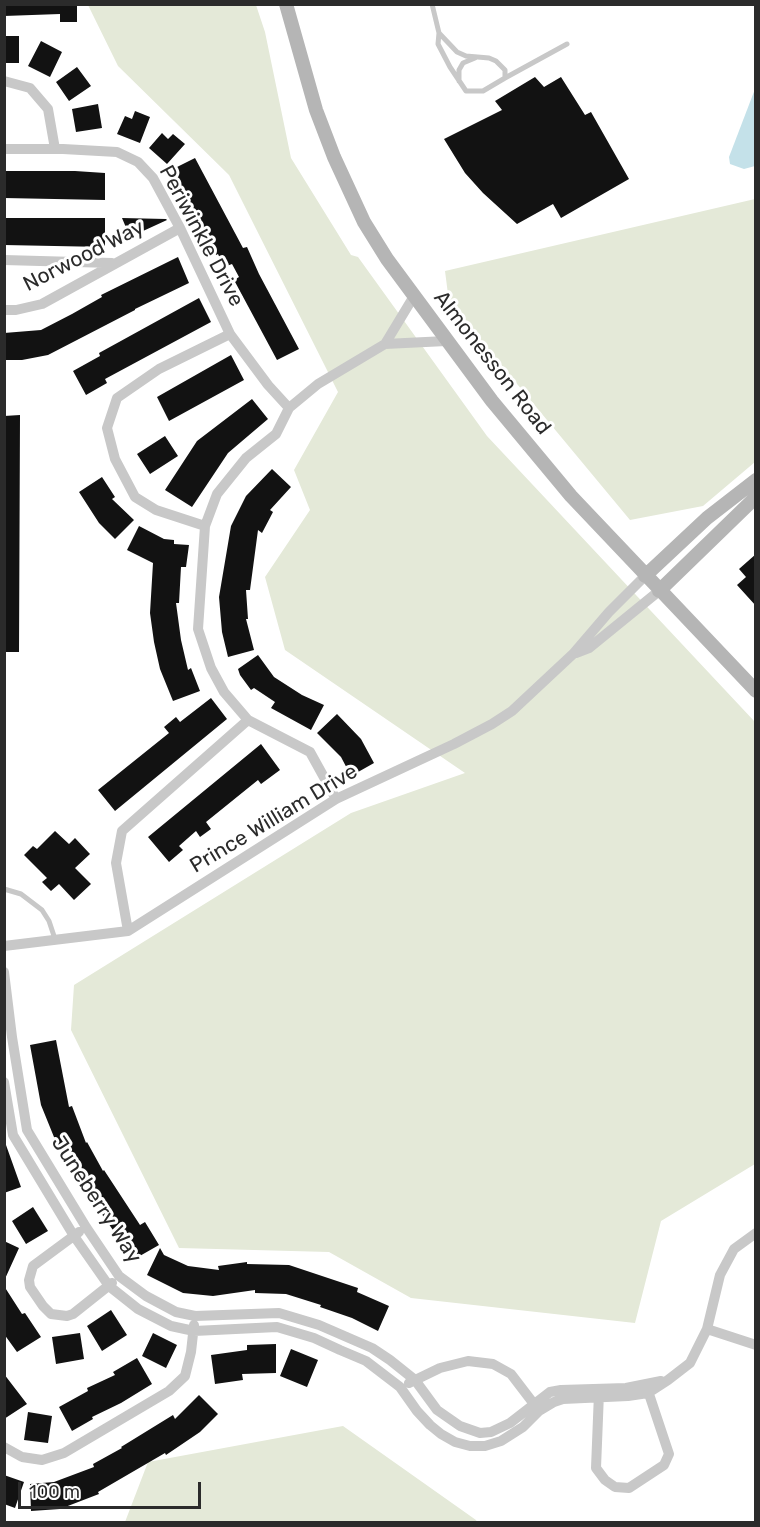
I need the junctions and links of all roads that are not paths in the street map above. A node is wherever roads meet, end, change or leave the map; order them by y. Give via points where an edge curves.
1 (286, 4) edge
2 (432, 4) edge
3 (439, 33) junction
4 (567, 44) dead end
5 (480, 57) junction
6 (505, 78) junction
7 (4, 81) edge
8 (461, 85) junction
9 (55, 149) junction
10 (4, 150) edge
11 (180, 228) junction
12 (4, 260) edge
13 (114, 264) junction
14 (414, 296) junction
15 (4, 310) edge
16 (230, 334) junction
17 (446, 341) junction
18 (385, 344) junction
19 (289, 408) junction
20 (756, 480) edge
21 (756, 497) edge
22 (205, 526) junction
23 (645, 576) junction
24 (658, 591) junction
25 (573, 654) junction
26 (756, 691) edge
27 (248, 720) junction
28 (336, 799) junction
29 (4, 889) edge
30 (128, 931) junction
31 (55, 940) junction
32 (4, 946) edge
33 (4, 972) edge
34 (8, 1038) edge
35 (4, 1082) edge
36 (27, 1130) junction
37 (9, 1137) edge
38 (86, 1227) junction
39 (756, 1233) edge
40 (74, 1236) junction
41 (119, 1276) junction
42 (108, 1286) junction
43 (279, 1313) junction
44 (195, 1316) junction
45 (277, 1327) junction
46 (707, 1329) junction
47 (194, 1331) junction
48 (347, 1337) junction
49 (756, 1345) edge
50 (340, 1350) junction
51 (415, 1380) junction
52 (400, 1387) junction
53 (648, 1389) junction
54 (599, 1394) junction
55 (536, 1408) junction
56 (4, 1447) edge

1 - 14 main road, Almonesson Road via 316,110 334,157 364,222
2 - 3 lane
3 - 5 lane via 457,52
3 - 8 lane via 438,44
4 - 6 lane
5 - 6 lane via 496,61 505,70
5 - 8 lane via 463,63 458,74
6 - 8 lane via 491,88 475,92 466,91
7 - 9 street via 30,88 48,109
9 - 10 street, Periwinkle Drive
9 - 11 street, Periwinkle Drive via 117,152 138,162 153,178
11 - 13 street, Norwood Way
11 - 16 street, Periwinkle Drive
12 - 13 street
13 - 15 street, Norwood Way via 42,304
14 - 17 main road, Almonesson Road
14 - 18 street
16 - 19 street, Periwinkle Drive
16 - 22 street via 159,369 117,399 107,428 115,459 135,497 156,510
17 - 18 street
17 - 23 main road, Almonesson Road via 571,496
18 - 19 street via 318,384
19 - 22 street via 276,434 246,458 217,494
20 - 23 main road via 707,518
21 - 24 main road
22 - 27 street via 198,629 224,692
23 - 24 main road, Almonesson Road
23 - 25 street, Prince William Drive
24 - 25 street, Prince William Drive via 589,648
24 - 26 main road, Almonesson Road
25 - 28 street, Prince William Drive via 512,711 492,724
27 - 28 street via 310,752
27 - 30 street via 122,831 116,863
28 - 30 street, Prince William Drive
29 - 31 lane via 21,894 42,909
30 - 31 street, Prince William Drive
31 - 32 street, Prince William Drive
33 - 34 street, Juneberry Way
34 - 36 street, Juneberry Way
35 - 37 street, Juneberry Way
36 - 37 street
36 - 38 street, Juneberry Way
37 - 40 street, Juneberry Way
38 - 40 street
38 - 41 street, Juneberry Way
39 - 46 street, Juneberry Way via 734,1249 720,1275
40 - 42 street, Juneberry Way
40 - 42 street via 33,1266 30,1287 51,1314 67,1316
41 - 42 street
41 - 44 street, Juneberry Way via 166,1307
42 - 47 street, Juneberry Way via 138,1309 171,1326
43 - 44 street, Juneberry Way
43 - 45 street
43 - 48 street, Juneberry Way
44 - 47 street
45 - 47 street, Juneberry Way
45 - 50 street, Juneberry Way
46 - 49 street
46 - 53 street, Juneberry Way via 690,1363
47 - 56 street via 185,1376 169,1391 64,1453 42,1460 22,1457
48 - 50 street
48 - 51 street, Juneberry Way via 372,1348
50 - 52 street, Juneberry Way via 366,1361
51 - 52 street
51 - 55 street via 468,1361 493,1364 511,1374
51 - 55 street, Juneberry Way via 437,1410 460,1426 480,1433 491,1432
52 - 55 street, Juneberry Way via 430,1425 455,1442 470,1446 501,1441 523,1427
53 - 54 street, Juneberry Way
53 - 54 street via 669,1455 664,1465 629,1488 615,1487 596,1468
54 - 55 street, Juneberry Way

